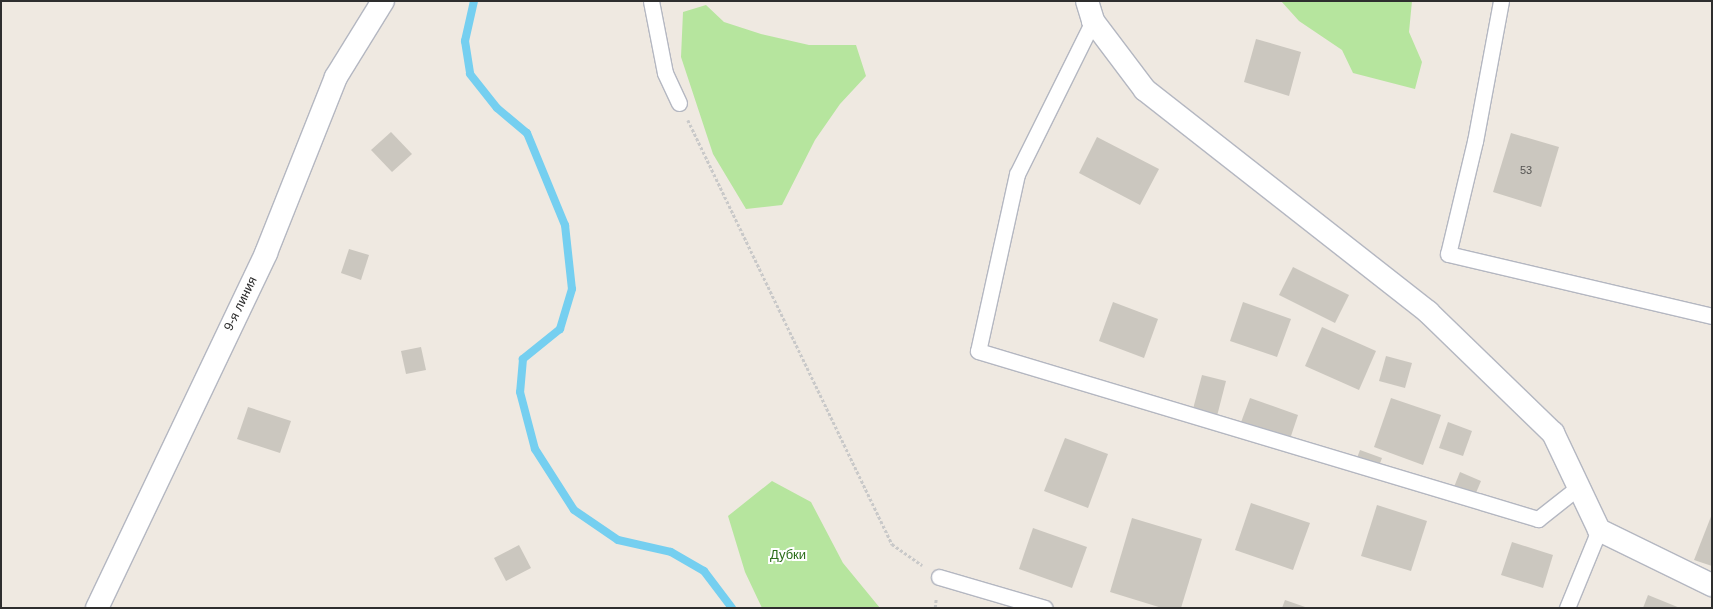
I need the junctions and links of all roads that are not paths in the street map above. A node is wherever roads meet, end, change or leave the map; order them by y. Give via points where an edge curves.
1 (383, 1) edge
2 (651, 1) edge
3 (1501, 1) edge
4 (1090, 11) edge
5 (679, 103) road end
6 (1712, 316) edge
7 (1580, 486) junction
8 (1599, 530) junction
9 (939, 577) road end
10 (1712, 585) edge
11 (97, 608) edge
12 (1045, 608) edge
13 (1567, 608) edge

1 - 11 street, 9-я линия via 336,77 266,253
2 - 5 lane via 665,73
3 - 6 lane via 1475,141 1448,254
4 - 7 street via 1145,90 1434,318 1553,433
4 - 7 lane via 1017,174 978,351 1538,519
7 - 8 street
8 - 10 street
8 - 13 lane
9 - 12 lane

